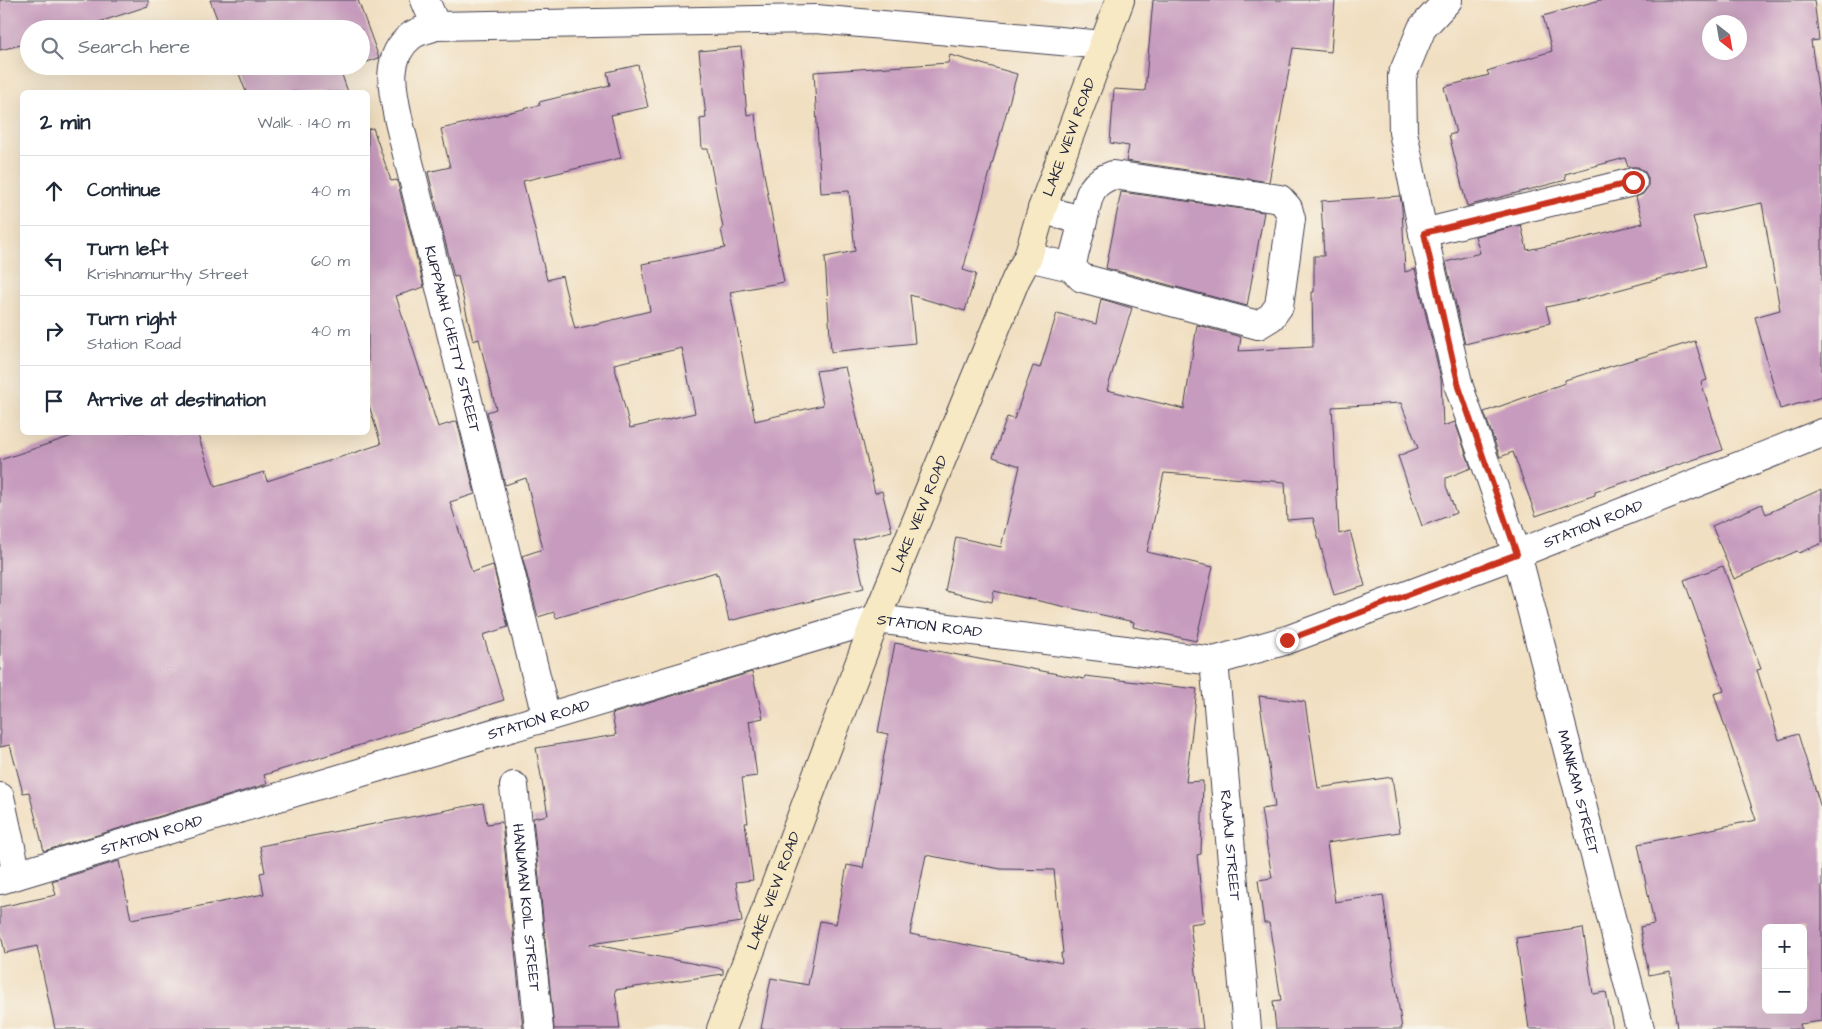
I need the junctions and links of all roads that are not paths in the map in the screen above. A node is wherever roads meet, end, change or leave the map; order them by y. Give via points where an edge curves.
1 (425, 0) edge
2 (1120, 0) edge
3 (1448, 0) edge
4 (813, 10) edge
5 (436, 26) junction
6 (1104, 45) junction
7 (1633, 182) dead end
8 (1042, 209) junction
9 (1082, 221) junction
10 (1424, 233) junction
11 (1028, 257) junction
12 (1072, 267) junction
13 (1822, 433) edge
14 (1517, 554) junction
15 (876, 619) junction
16 (1214, 661) junction
17 (542, 700) dead end
18 (514, 786) dead end
19 (0, 797) edge
20 (9, 878) edge
21 (539, 1029) edge
22 (721, 1029) edge
23 (1247, 1029) edge
24 (1640, 1029) edge

1 - 5 street
2 - 6 street, LAKE VIEW ROAD
3 - 10 street, MANIKAM STREET via 1422,28 1402,76 1403,132
4 - 5 street, KUPPAIAH CHETTY STREET
4 - 6 street, KUPPAIAH CHETTY STREET
5 - 17 street, KUPPAIAH CHETTY STREET via 411,35 396,53 390,82
6 - 8 street, LAKE VIEW ROAD
7 - 10 street
8 - 9 street
8 - 11 street, LAKE VIEW ROAD
9 - 12 street
9 - 12 street via 1092,188 1113,175 1280,199 1288,208 1291,219 1278,306 1271,317 1258,324 1082,278
10 - 14 street, MANIKAM STREET via 1459,387
11 - 12 street
11 - 15 street, LAKE VIEW ROAD via 1016,279
13 - 14 street, STATION ROAD
14 - 16 street, STATION ROAD via 1287,640
14 - 24 street, MANIKAM STREET
15 - 16 street, STATION ROAD
15 - 20 street, STATION ROAD
15 - 22 street, LAKE VIEW ROAD
16 - 23 street, RAJAJI STREET
18 - 21 street, HANUMAN KOIL STREET
19 - 20 street

